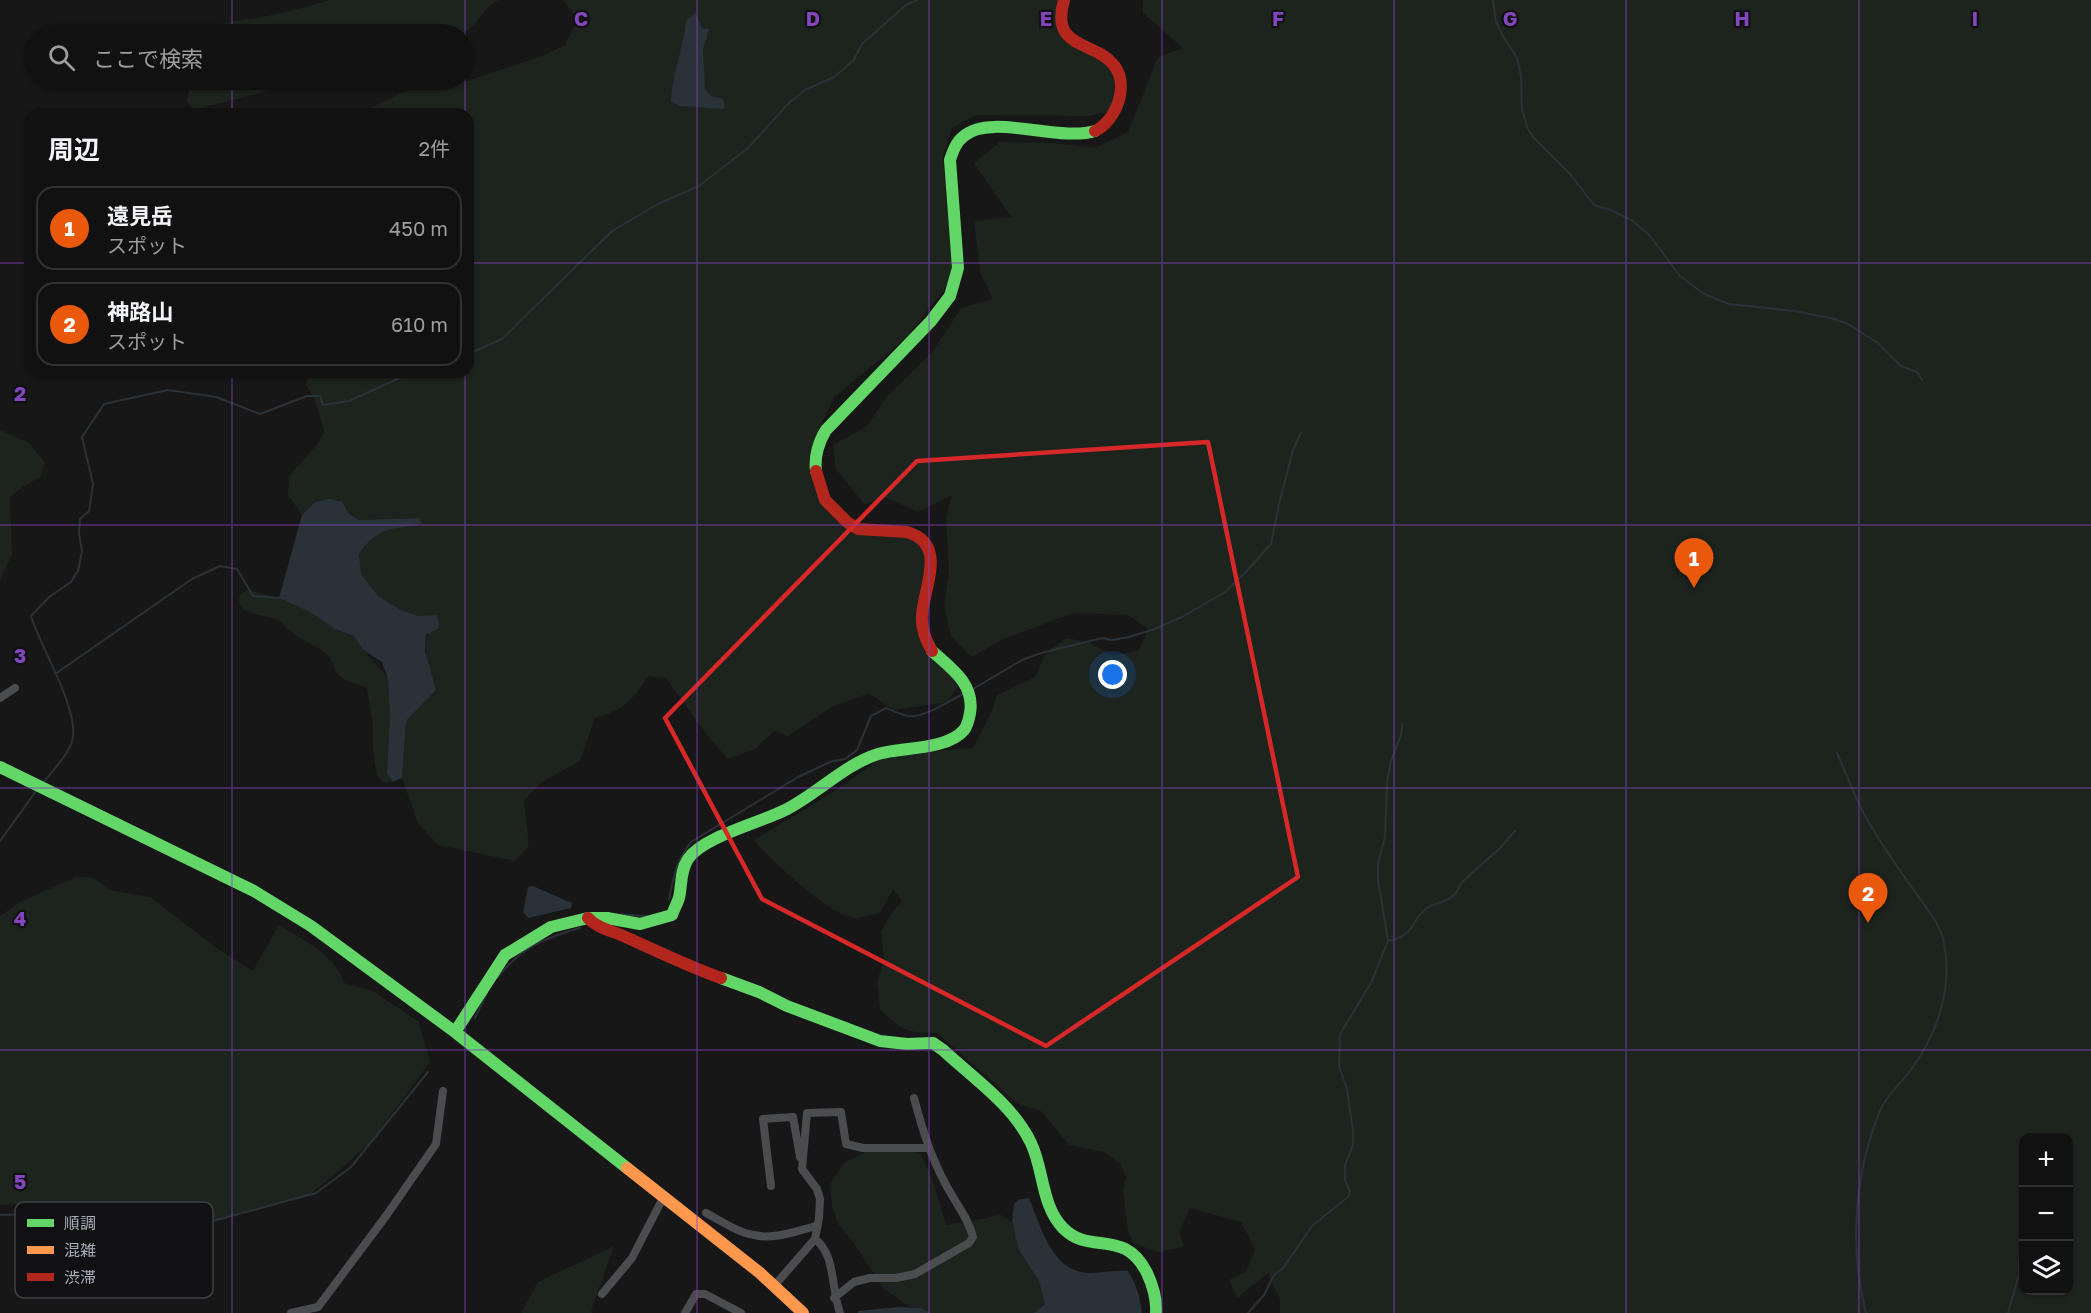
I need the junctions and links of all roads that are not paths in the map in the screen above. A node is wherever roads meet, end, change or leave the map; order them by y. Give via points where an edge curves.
1 (1064, 0) edge
2 (15, 688) dead end
3 (0, 698) edge
4 (0, 767) edge
5 (588, 918) junction
6 (455, 1032) junction
7 (443, 1091) dead end
8 (914, 1098) dead end
9 (927, 1148) junction
10 (802, 1169) junction
11 (771, 1186) dead end
12 (663, 1198) junction
13 (706, 1213) dead end
14 (816, 1226) junction
15 (814, 1239) junction
16 (774, 1286) junction
17 (602, 1294) dead end
18 (834, 1298) junction
19 (291, 1313) edge
20 (686, 1313) edge
21 (741, 1313) edge
22 (803, 1313) edge
23 (840, 1313) edge
24 (1156, 1313) edge

1 - 5 street via 1063,24 1069,36 1113,62 1121,83 1110,122 1085,135 992,126 969,130 960,138 950,160 958,268 950,296 931,321 826,430 815,463 825,500 847,522 858,529 914,534 928,545 931,568 922,615 923,634 931,650 964,681 969,691 971,707 964,730 947,742 863,759 788,809 709,842 689,857 680,897 672,915 666,918 640,924
2 - 3 street
4 - 6 street via 258,893 311,926
5 - 6 street via 551,927 505,955
5 - 24 street via 594,925 690,967 880,1041 933,1043 1013,1116 1031,1143 1046,1197 1065,1230 1084,1240 1112,1243 1130,1250 1143,1263 1152,1285
6 - 12 street
7 - 19 street via 436,1144 318,1307
8 - 9 street
9 - 10 street via 863,1148 846,1144 841,1112 807,1113
9 - 18 street via 973,1237 915,1274 854,1282
10 - 11 street via 793,1117 764,1119
10 - 14 street via 817,1188 820,1199
12 - 16 street
12 - 17 street via 633,1258
13 - 14 street via 756,1236
14 - 15 street
15 - 16 street
15 - 18 street via 829,1256
16 - 22 street
18 - 23 street
20 - 21 street via 696,1294 705,1294

